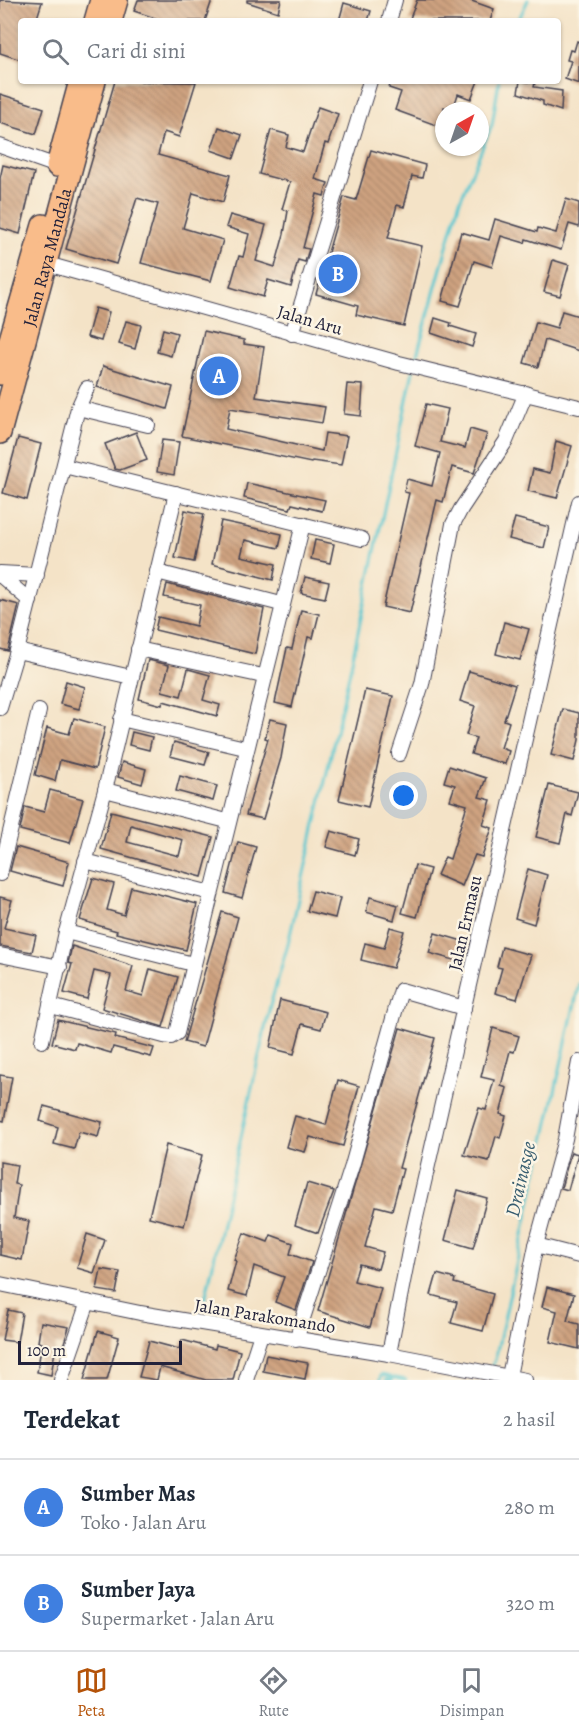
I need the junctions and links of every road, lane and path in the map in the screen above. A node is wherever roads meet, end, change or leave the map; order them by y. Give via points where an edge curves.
1 (101, 0) edge
2 (117, 0) edge
3 (396, 0) edge
4 (96, 18) edge
5 (112, 18) edge
6 (390, 18) edge
7 (79, 84) edge
8 (94, 84) edge
9 (369, 84) edge
10 (0, 146) edge
11 (57, 166) junction
12 (40, 262) junction
13 (292, 334) junction
14 (1, 368) edge
15 (87, 388) dead end
16 (526, 393) junction
17 (579, 407) edge
18 (78, 408) junction
19 (148, 426) dead end
20 (0, 433) edge
21 (64, 466) junction
22 (176, 493) junction
23 (579, 502) edge
24 (303, 524) junction
25 (362, 539) dead end
26 (157, 572) junction
27 (0, 574) edge
28 (37, 575) junction
29 (30, 601) junction
30 (281, 604) junction
31 (138, 649) junction
32 (17, 651) junction
33 (263, 676) junction
34 (131, 677) junction
35 (0, 708) edge
36 (39, 711) dead end
37 (121, 719) junction
38 (245, 748) junction
39 (399, 754) dead end
40 (105, 790) junction
41 (227, 821) junction
42 (4, 842) edge
43 (85, 861) junction
44 (0, 874) edge
45 (212, 893) junction
46 (66, 932) junction
47 (0, 955) edge
48 (193, 964) junction
49 (60, 967) junction
50 (51, 1006) junction
51 (464, 1008) junction
52 (42, 1041) dead end
53 (579, 1062) edge
54 (572, 1141) edge
55 (536, 1245) junction
56 (579, 1256) edge
57 (0, 1284) edge
58 (88, 1302) junction
59 (261, 1334) junction
60 (296, 1340) junction
61 (389, 1354) junction
62 (508, 1377) junction
63 (61, 1380) edge
64 (246, 1380) edge
65 (525, 1380) edge

1 - 4 highway
2 - 5 highway
3 - 6 street
7 - 11 highway, Jalan Raya Mandala
8 - 12 highway, Jalan Raya Mandala
9 - 13 street
10 - 11 street
11 - 12 highway, Jalan Raya Mandala
12 - 13 street, Jalan Aru
12 - 14 highway, Jalan Raya Mandala
12 - 20 highway, Jalan Raya Mandala
13 - 16 street, Jalan Aru
15 - 18 street
16 - 17 street, Jalan Aru
16 - 39 street via 506,441 453,524 422,684
18 - 19 street
18 - 21 street
21 - 22 street
21 - 28 street
22 - 24 street
22 - 26 street
23 - 51 street, Jalan Ermasu
24 - 25 street
24 - 30 street
26 - 30 street
26 - 31 street
27 - 28 street
27 - 29 street
28 - 29 street
29 - 32 street
30 - 33 street
31 - 33 street
31 - 34 street
32 - 34 street
32 - 35 street
33 - 38 street
34 - 37 street
36 - 42 street
37 - 38 street
37 - 40 street
38 - 41 street
40 - 41 street
40 - 43 street
41 - 45 street
42 - 44 street
43 - 45 street
43 - 46 street
45 - 48 street
46 - 48 street
46 - 49 street
47 - 49 street
48 - 50 street via 177,1033 171,1036
49 - 50 street
50 - 52 street
51 - 60 street via 401,990 352,1166
51 - 61 street, Jalan Ermasu
53 - 54 street
54 - 55 street
55 - 56 street
55 - 62 street
57 - 58 street, Jalan Parakomando
58 - 59 street, Jalan Parakomando
58 - 63 street
59 - 60 street, Jalan Parakomando
59 - 64 street
60 - 61 street, Jalan Parakomando
61 - 62 street, Jalan Parakomando
62 - 65 street, Jalan Parakomando

